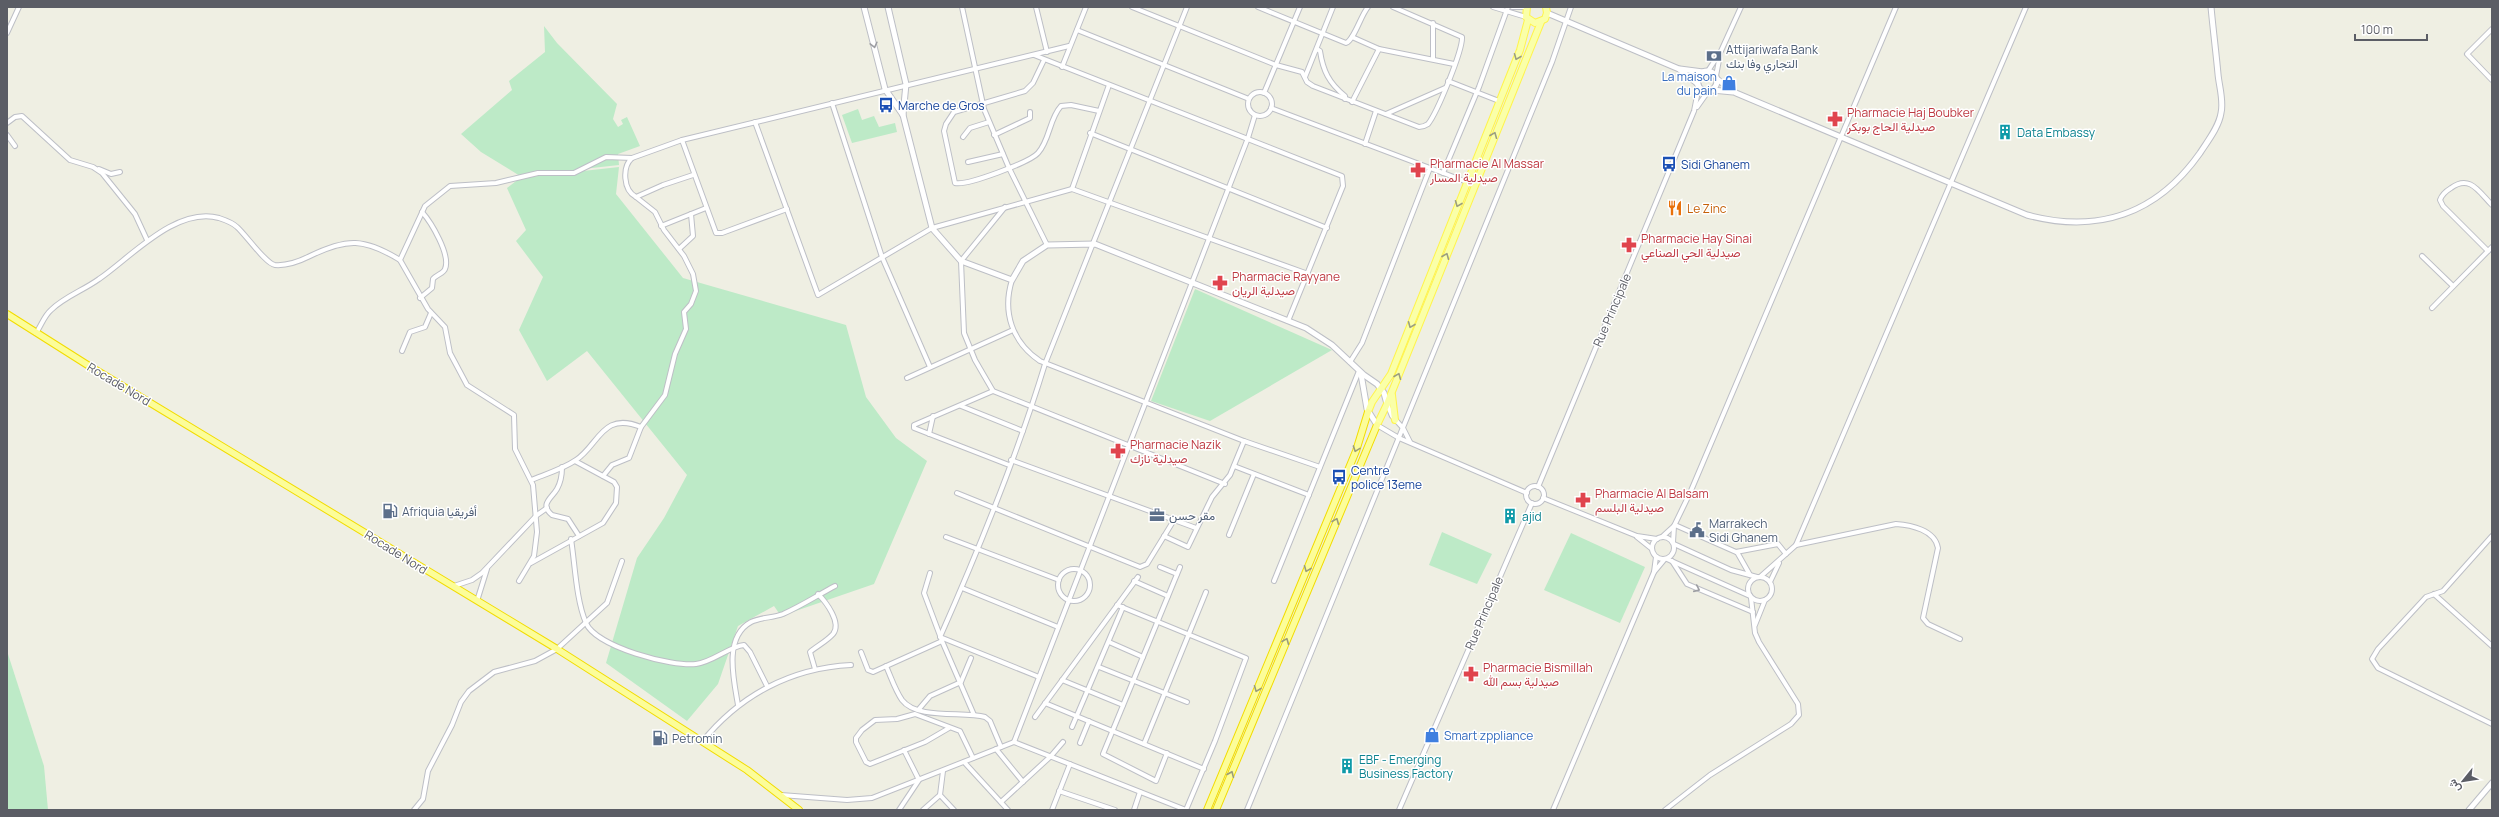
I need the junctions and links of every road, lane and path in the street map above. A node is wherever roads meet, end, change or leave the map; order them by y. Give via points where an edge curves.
1 (19, 7) edge
2 (864, 7) edge
3 (888, 7) edge
4 (962, 7) edge
5 (1036, 7) edge
6 (1086, 7) edge
7 (1132, 7) edge
8 (1187, 7) edge
9 (1258, 7) edge
10 (1300, 7) edge
11 (1333, 7) edge
12 (1368, 7) edge
13 (1392, 7) edge
14 (1493, 7) edge
15 (1508, 7) edge
16 (1512, 7) edge
17 (1526, 7) edge
18 (1571, 7) edge
19 (1740, 7) edge
20 (1896, 7) edge
21 (2026, 7) edge
22 (2211, 7) edge
23 (1546, 10) edge
24 (1507, 12) junction
25 (1527, 18) junction
26 (1567, 21) junction
27 (1294, 22) junction
28 (1541, 22) junction
29 (1433, 23) junction
30 (1179, 26) junction
31 (2492, 28) edge
32 (1077, 30) junction
33 (7, 33) edge
34 (1323, 34) junction
35 (1352, 37) junction
36 (1069, 46) junction
37 (1317, 49) junction
38 (1379, 49) junction
39 (1721, 51) junction
40 (1047, 52) junction
41 (1034, 55) junction
42 (1433, 58) junction
43 (1044, 60) junction
44 (1454, 64) junction
45 (1166, 65) junction
46 (1276, 65) junction
47 (976, 67) junction
48 (1062, 67) junction
49 (1679, 69) junction
50 (1705, 71) junction
51 (1305, 77) junction
52 (1717, 78) junction
53 (1448, 80) junction
54 (2492, 80) edge
55 (906, 84) junction
56 (1109, 85) junction
57 (1698, 85) junction
58 (1445, 88) junction
59 (885, 89) junction
60 (1710, 90) junction
61 (1477, 92) junction
62 (1264, 93) junction
63 (1736, 93) junction
64 (1250, 98) junction
65 (1344, 98) junction
66 (1150, 100) junction
67 (1352, 102) junction
68 (1499, 102) junction
69 (832, 103) junction
70 (985, 105) junction
71 (1271, 108) junction
72 (1099, 111) junction
73 (1376, 111) junction
74 (1694, 111) junction
75 (1030, 112) dead end
76 (1386, 114) junction
77 (903, 115) junction
78 (1255, 115) junction
79 (755, 122) junction
80 (989, 122) junction
81 (7, 123) edge
82 (1090, 133) junction
83 (7, 135) edge
84 (994, 135) junction
85 (963, 137) dead end
86 (1842, 137) junction
87 (1248, 138) junction
88 (682, 140) junction
89 (1365, 144) junction
90 (15, 146) dead end
91 (1132, 150) junction
92 (1003, 154) junction
93 (632, 158) junction
94 (968, 162) dead end
95 (1009, 168) junction
96 (1430, 168) junction
97 (96, 169) junction
98 (120, 172) dead end
99 (1443, 173) junction
100 (693, 175) junction
101 (1467, 182) junction
102 (1950, 182) junction
103 (1072, 189) junction
104 (1228, 189) junction
105 (636, 197) junction
106 (1111, 201) junction
107 (1026, 202) junction
108 (2492, 205) edge
109 (1006, 207) junction
110 (706, 208) junction
111 (787, 209) junction
112 (422, 212) junction
113 (691, 214) junction
114 (661, 226) junction
115 (932, 228) junction
116 (1326, 228) junction
117 (1209, 239) junction
118 (147, 240) junction
119 (1095, 244) junction
120 (1046, 245) junction
121 (679, 249) junction
122 (2490, 249) edge
123 (2422, 256) dead end
124 (882, 257) junction
125 (400, 260) junction
126 (961, 261) junction
127 (1308, 274) junction
128 (1012, 280) junction
129 (1192, 282) junction
130 (2454, 286) junction
131 (420, 298) junction
132 (2432, 308) dead end
133 (431, 313) junction
134 (7, 314) edge
135 (1288, 321) junction
136 (1013, 330) junction
137 (36, 333) junction
138 (970, 350) junction
139 (402, 351) dead end
140 (1350, 362) junction
141 (1045, 364) junction
142 (930, 367) junction
143 (1360, 372) junction
144 (907, 378) dead end
145 (1382, 390) junction
146 (1393, 390) junction
147 (993, 391) junction
148 (1145, 403) junction
149 (1387, 404) junction
150 (961, 406) junction
151 (1032, 408) junction
152 (1368, 412) junction
153 (933, 416) junction
154 (1395, 420) junction
155 (1377, 425) junction
156 (641, 427) junction
157 (1403, 428) junction
158 (1023, 431) junction
159 (929, 434) junction
160 (1399, 438) junction
161 (1244, 441) junction
162 (1410, 442) junction
163 (1129, 445) junction
164 (575, 460) junction
165 (1011, 460) junction
166 (1009, 465) junction
167 (1234, 466) junction
168 (562, 467) junction
169 (1320, 467) junction
170 (1254, 474) junction
171 (604, 476) junction
172 (531, 480) junction
173 (1224, 484) junction
174 (1538, 487) junction
175 (957, 493) dead end
176 (1527, 493) junction
177 (1308, 495) junction
178 (1109, 496) junction
179 (1543, 498) junction
180 (1532, 503) junction
181 (547, 508) junction
182 (993, 508) junction
183 (537, 515) junction
184 (1174, 520) junction
185 (1674, 526) junction
186 (1196, 528) junction
187 (579, 536) junction
188 (946, 536) dead end
189 (1164, 536) junction
190 (1229, 536) dead end
191 (1637, 536) junction
192 (1662, 537) junction
193 (2492, 537) edge
194 (571, 539) junction
195 (1657, 539) junction
196 (1674, 543) junction
197 (1796, 545) junction
198 (1090, 546) junction
199 (1652, 549) junction
200 (977, 550) junction
201 (1737, 552) junction
202 (1786, 554) junction
203 (1656, 557) junction
204 (1668, 560) junction
205 (1780, 560) junction
206 (622, 561) dead end
207 (530, 563) junction
208 (1160, 567) dead end
209 (1180, 567) dead end
210 (487, 569) junction
211 (1080, 571) junction
212 (930, 572) dead end
213 (1654, 572) junction
214 (1177, 574) junction
215 (1750, 576) junction
216 (1138, 577) dead end
217 (1758, 577) junction
218 (1059, 580) junction
219 (519, 581) dead end
220 (1134, 581) junction
221 (1274, 581) dead end
222 (1770, 582) junction
223 (835, 586) dead end
224 (453, 587) junction
225 (962, 588) junction
226 (1206, 592) dead end
227 (818, 594) junction
228 (2434, 594) junction
229 (1168, 596) junction
230 (1751, 597) junction
231 (1765, 600) junction
232 (1069, 601) junction
233 (477, 602) junction
234 (1117, 605) junction
235 (1123, 607) junction
236 (1753, 612) junction
237 (1158, 622) junction
238 (586, 623) junction
239 (1755, 626) junction
240 (1058, 627) junction
241 (1188, 634) junction
242 (941, 639) junction
243 (1960, 639) dead end
244 (1109, 642) junction
245 (2492, 646) edge
246 (734, 648) junction
247 (557, 649) junction
248 (861, 652) dead end
249 (1143, 657) junction
250 (971, 658) dead end
251 (851, 665) dead end
252 (886, 666) junction
253 (1099, 667) junction
254 (815, 669) junction
255 (1039, 677) junction
256 (1062, 680) junction
257 (1134, 681) junction
258 (961, 682) junction
259 (767, 686) junction
260 (1089, 691) junction
261 (1165, 693) junction
262 (1187, 702) dead end
263 (1045, 703) junction
264 (738, 705) junction
265 (1123, 705) junction
266 (919, 709) junction
267 (974, 715) junction
268 (1078, 716) junction
269 (1035, 717) dead end
270 (1089, 721) junction
271 (2492, 724) edge
272 (1072, 727) dead end
273 (950, 728) junction
274 (1113, 731) junction
275 (702, 742) junction
276 (1014, 742) junction
277 (1063, 742) dead end
278 (1080, 743) dead end
279 (1144, 744) junction
280 (1001, 747) junction
281 (996, 749) junction
282 (904, 750) junction
283 (1167, 753) junction
284 (1051, 756) junction
285 (973, 758) junction
286 (964, 762) junction
287 (1070, 764) junction
288 (1204, 769) junction
289 (943, 771) junction
290 (919, 780) junction
291 (1023, 782) junction
292 (2492, 783) edge
293 (1059, 791) junction
294 (1140, 792) junction
295 (781, 795) junction
296 (940, 795) junction
297 (1001, 802) junction
298 (1183, 809) edge
299 (414, 810) edge
300 (793, 810) edge
301 (799, 810) edge
302 (899, 810) edge
303 (923, 810) edge
304 (954, 810) edge
305 (1008, 810) edge
306 (1052, 810) edge
307 (1115, 810) edge
308 (1134, 810) edge
309 (1207, 810) edge
310 (1216, 810) edge
311 (1247, 810) edge
312 (1399, 810) edge
313 (1553, 810) edge
314 (1665, 810) edge
315 (2469, 810) edge

1 - 33 street
2 -> 59 street
3 - 55 street
4 - 47 street
5 - 40 street
6 - 32 street
7 - 30 street
8 - 30 street
9 - 27 street
10 - 27 street
11 - 34 street
12 - 35 street via 1359,19
13 - 29 street
14 - 24 street
15 - 24 street
16 - 17 street
17 - 25 main road
18 - 26 street
19 - 39 street
20 - 86 street
21 - 102 street
22 - 102 street via 2222,113 2196,159 2156,198 2116,218 2092,222 2065,222 2027,215
23 - 26 street
23 - 28 main road
24 - 25 street
24 - 61 street
25 - 28 main road via 1536,23
25 -> 68 main road
26 - 49 street
26 - 157 street
27 - 34 street
27 - 46 street
146 -> 28 main road
29 - 42 street
29 - 44 street via 1462,37
30 - 45 street
30 - 46 street
31 - 54 street via 2467,54
32 - 36 street
32 - 45 street
34 - 35 street via 1346,43
34 - 37 street
35 - 38 street
36 - 40 street
36 - 48 street
37 - 51 street
37 - 65 street via 1320,51 1330,82 1345,96
38 - 42 street
38 - 67 street
39 - 50 street
39 - 52 street
40 - 41 street
41 - 43 street
41 - 47 street
42 - 44 street
43 - 48 street
43 - 70 street via 1033,83 1025,91
44 - 53 street
45 - 64 street
45 - 66 street
46 - 51 street via 1302,72
46 - 62 street
47 - 55 street
47 - 70 street
48 - 56 street
49 - 50 street
49 - 57 street
50 - 52 street
50 - 57 street via 1698,78
51 - 65 street via 1313,86
52 - 60 street via 1716,85
52 - 63 street
53 - 58 street
53 - 61 street
55 - 59 street
55 - 77 street
56 - 66 street
56 - 72 street
57 - 60 street
57 - 74 street
58 - 76 street
58 - 76 street via 1431,119 1423,127
59 - 69 street
59 - 77 street
60 - 63 street
60 - 74 street
61 - 68 street
61 - 99 street
62 - 64 street via 1257,92
62 - 71 street via 1271,99
63 - 86 street
64 - 78 street via 1250,110
65 - 67 street
66 - 87 street
66 - 91 street
67 - 73 street
68 - 101 main road
69 - 79 street
69 - 124 street
70 - 80 street
70 - 95 street via 954,112 946,124 945,142 954,180 958,184 992,176
71 - 78 street via 1266,114
71 - 89 street
72 - 82 street
72 - 95 street via 1071,105 1061,106 1039,153
73 - 76 street
73 - 89 street
74 - 174 street, Rue Principale
75 - 84 street via 1030,118
77 - 115 street
78 - 87 street
79 - 88 street
79 - 111 street
80 - 84 street
80 - 85 street via 970,128
81 - 97 street via 15,117 22,116 70,160
82 - 91 street
82 - 103 street
83 - 90 street
84 - 92 street
86 - 102 street
86 - 185 street
87 - 104 street
87 - 116 street via 1342,176 1343,186
88 - 93 street
88 - 100 street
89 - 96 street
91 - 104 street
91 - 106 street
92 - 94 street
92 - 95 street
93 - 105 street via 627,162 625,170 629,191
93 - 112 street via 606,157 574,173 538,173 496,183 450,186 431,200
95 - 107 street
96 - 99 street
96 - 140 street via 1362,343
97 - 98 street via 111,174
97 - 118 street via 115,187 135,214
99 - 101 street
100 - 105 street
100 - 110 street
101 -> 145 main road via 1391,374
102 - 197 street
103 - 106 street
103 - 107 street
104 - 116 street
104 - 117 street
105 - 114 street via 656,212
106 - 117 street
106 - 119 street
107 - 109 street
107 - 120 street
108 - 122 street via 2472,184 2466,182 2460,182 2448,189 2440,200 2443,206
109 - 115 street
109 - 126 street
110 - 111 street via 718,234
110 - 113 street
111 - 124 street via 818,295
112 - 125 street
112 - 131 street via 441,242 446,266 444,271 433,278 432,288
113 - 114 street
113 - 121 street via 693,236
114 - 121 street
115 - 124 street
115 - 126 street
116 - 127 street
117 - 127 street
117 - 129 street
118 - 125 street via 180,223 205,217 217,218 237,227 272,264 297,262 333,245 346,242 380,248
118 - 137 street via 117,266 50,310
119 - 120 street
119 - 129 street
119 - 141 street
120 - 128 street via 1023,261
121 - 156 street via 693,274 696,291 691,304 684,312 686,329 675,354 665,395
122 - 130 street
123 - 130 street
124 - 142 street
125 - 131 street
126 - 128 street
126 - 138 street via 962,322
127 - 135 street
128 - 136 street via 1007,299
129 - 135 street
129 - 148 street
130 - 132 street
131 - 133 street
133 - 139 street via 425,326 410,332
133 - 172 street via 444,327 450,353 467,385 514,414 517,454
134 - 137 highway, Rocade Nord
135 - 140 street via 1319,336
136 - 138 street
136 - 141 street via 1025,349
137 - 224 highway, Rocade Nord
138 - 142 street
138 - 147 street
140 - 143 street
141 - 148 street
141 - 151 street
142 - 144 street
143 - 145 street
143 - 152 street
143 - 169 street
145 - 149 street
145 - 152 main road
146 - 149 main road
146 - 154 main road
147 - 150 street
147 - 151 street
148 - 161 street
148 - 163 street
149 - 154 street
149 - 155 main road
150 - 153 street
150 - 158 street
151 - 158 street
151 - 163 street
152 - 155 street
152 -> 309 highway via 1356,451
153 - 159 street
153 - 159 street via 914,426 914,429
154 - 157 street
155 - 160 street
310 -> 155 highway
156 - 164 street via 626,423 606,429
156 - 171 street via 629,458 612,465
157 - 160 street
157 - 162 street
158 - 165 street
159 - 166 street
160 - 162 street
160 - 311 street
161 - 167 street
161 - 169 street
162 - 176 street
163 - 173 street
163 - 178 street
164 - 168 street
164 - 171 street
165 - 166 street
165 - 178 street
166 - 182 street
167 - 170 street
167 - 173 street
168 - 172 street
168 - 181 street via 560,482 556,491 547,500
169 - 177 street
170 - 177 street
170 - 190 street
171 - 187 street via 616,485 616,505 602,524
172 - 183 street
173 - 186 street via 1212,497
174 - 176 street via 1532,487
174 - 179 street via 1543,490
175 - 182 street
176 - 180 street via 1527,499
177 - 221 street
178 - 184 street
178 - 198 street
179 - 180 street via 1539,503
179 - 191 street
180 - 312 street, Rue Principale
181 - 183 street
181 - 187 street via 552,515 568,519
182 - 198 street
182 - 200 street
183 - 207 street via 537,541
183 - 210 street
184 - 186 street
184 - 189 street
185 - 192 street
185 - 196 street
185 - 201 street
186 - 189 street via 1188,547
187 - 194 street
188 - 200 street
189 - 198 street via 1147,564 1142,567
191 - 195 street
191 - 199 street
192 - 195 street
192 - 196 street
193 - 228 street via 2443,591
194 - 207 street
194 - 238 street
195 - 199 street
196 - 204 street via 1674,553
196 - 215 street via 1731,570
197 - 202 street
197 - 243 street via 1896,524 1911,526 1929,534 1938,548 1923,618 1928,624
198 - 211 street
199 - 203 street
200 - 218 street
200 - 225 street
201 - 202 street via 1778,544
201 - 215 street
202 - 205 street
203 - 204 street
203 - 213 street
204 - 213 street
204 - 230 street
204 -> 236 street via 1687,584
205 - 217 street
205 - 222 street
206 - 238 street via 609,600
207 - 219 street
208 - 214 street
209 - 214 street
210 - 224 street via 472,580
210 - 233 street
211 - 218 street via 1068,571
211 - 232 street
211 - 232 street via 1088,579 1089,591 1080,600
212 - 242 street via 924,591
213 - 313 street
214 - 229 street
215 - 217 street
216 - 220 street
217 - 222 street
217 - 230 street via 1748,584
218 - 232 street via 1059,592
220 - 229 street
220 - 234 street
222 - 231 street via 1771,594
223 - 227 street
224 - 233 highway, Rocade Nord
225 - 240 street
225 - 242 street
226 - 241 street
227 - 246 street via 784,614 747,625 737,636
227 - 254 street via 831,611 835,630 833,635 810,652
228 - 245 street
228 - 271 street via 2426,598 2378,649 2373,662 2378,668
229 - 237 street
230 - 231 street via 1757,601
230 - 236 street
231 - 239 street
232 - 240 street
233 - 247 highway, Rocade Nord
234 - 235 street
234 - 256 street
235 - 237 street
235 - 244 street
236 - 239 street
237 - 241 street
237 - 249 street
238 - 246 street via 595,635 624,649 685,664 704,662
238 - 247 street
239 - 314 street via 1759,642 1798,704 1799,715 1791,724 1710,775
240 - 255 street
241 - 261 street
241 - 288 street via 1246,658
242 - 252 street
242 - 255 street
242 - 258 street
244 - 249 street
244 - 253 street
246 - 259 street via 740,645 747,648
246 - 264 street
247 - 275 highway, Rocade Nord
247 - 299 street via 535,661 494,672 469,691 461,702 428,771 423,799
248 - 252 street via 870,672
249 - 257 street
250 - 258 street
251 - 254 street
252 - 266 street via 902,700
253 - 257 street
253 - 260 street
254 - 259 street
255 - 276 street
256 - 260 street
256 - 263 street
257 - 261 street
257 - 265 street
258 - 266 street via 930,696
258 - 267 street
259 - 264 street
260 - 265 street
260 - 268 street
261 - 262 street
261 - 279 street
263 - 268 street
263 - 269 street
264 - 275 street
265 - 274 street
266 - 267 street via 933,714
267 - 280 street via 989,719
268 - 270 street
268 - 272 street
270 - 274 street
270 - 278 street
273 - 282 street via 930,740
273 - 282 street via 913,714 897,719 875,720 862,730 855,740 868,763
273 - 285 street via 960,731
274 - 279 street
274 - 283 street via 1103,754 1156,781
275 - 295 highway, Rocade Nord
276 - 280 street
276 - 284 street
277 - 284 street
279 - 283 street
280 - 281 street
281 - 285 street
281 - 291 street
282 - 290 street
283 - 288 street
284 - 287 street
284 - 291 street
285 - 286 street
286 - 289 street
286 - 297 street
287 - 293 street
287 - 294 street
288 - 298 street via 1186,810
289 - 290 street
289 - 296 street
290 - 295 street via 863,799
290 - 302 street
291 - 297 street
292 - 315 street
293 - 306 street
293 - 307 street
294 - 298 street
294 - 308 street
295 - 300 highway, Rocade Nord
295 - 301 highway, Rocade Nord
296 - 303 street
296 - 304 street
297 - 305 street

